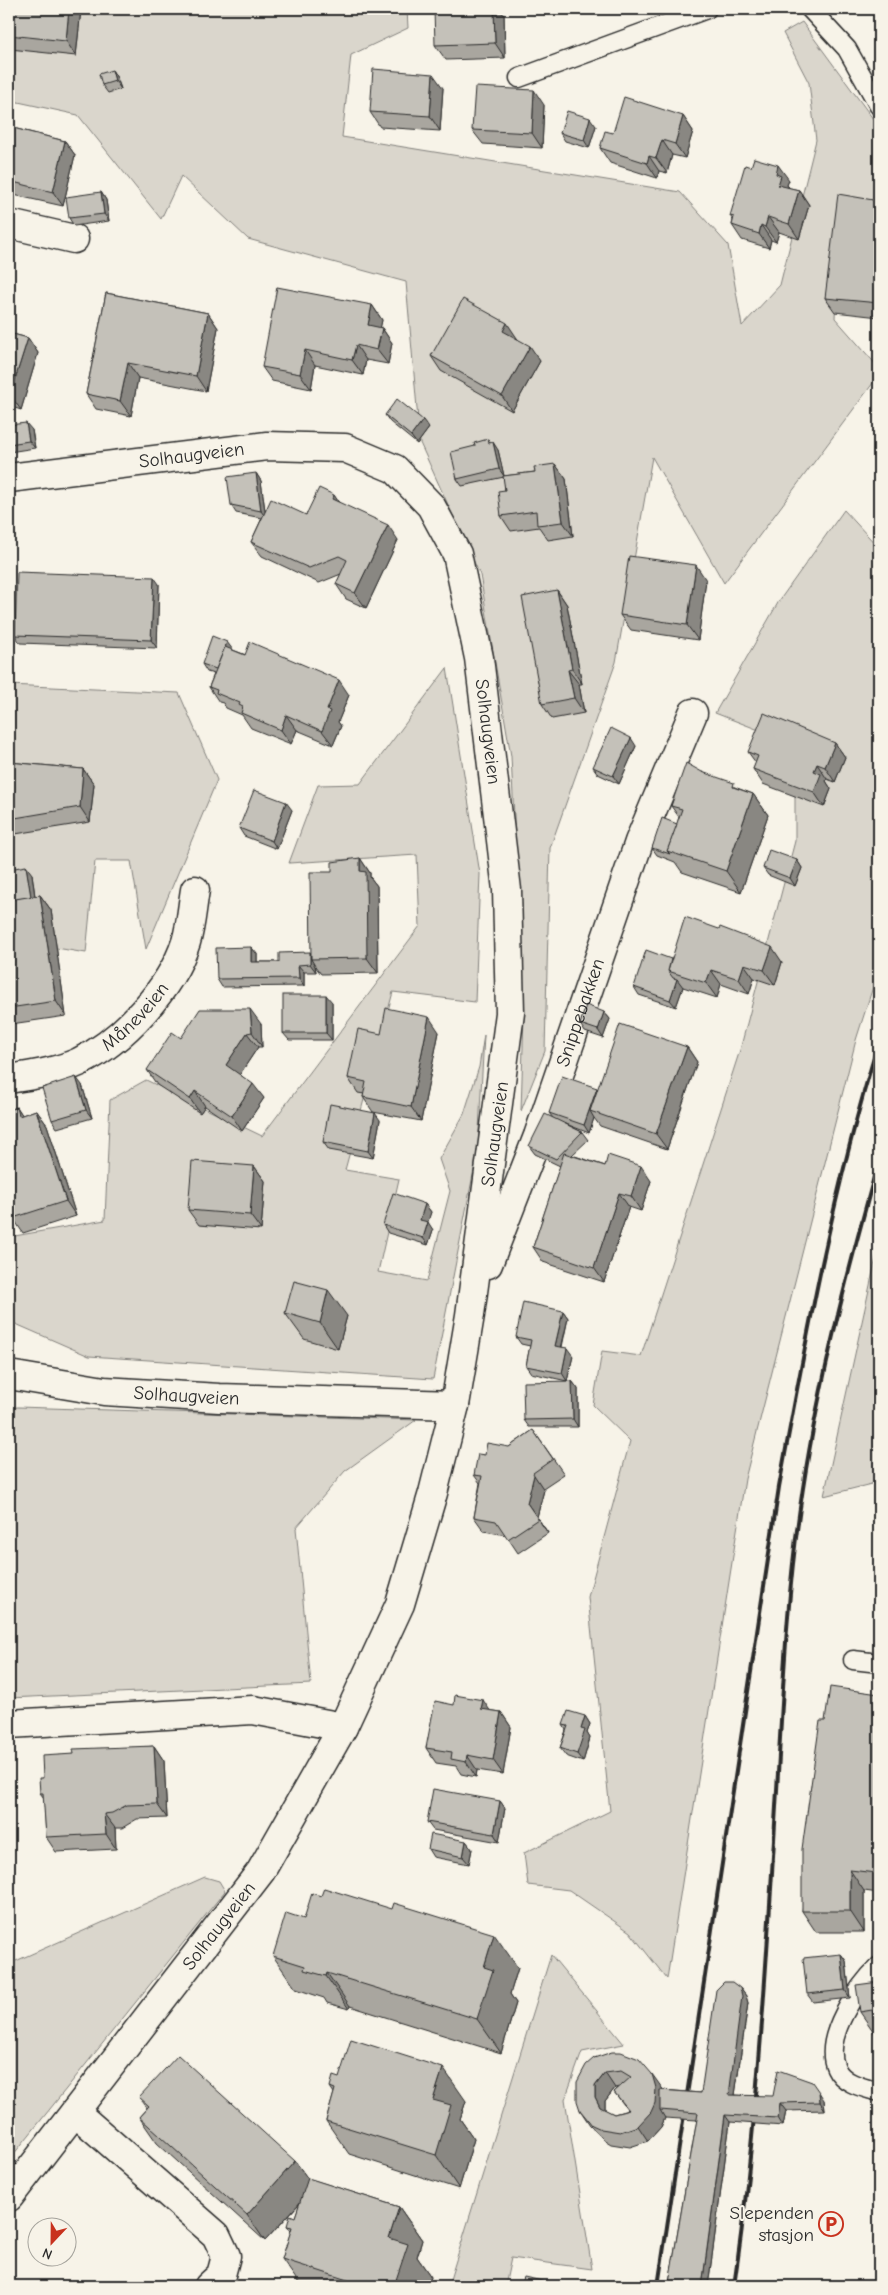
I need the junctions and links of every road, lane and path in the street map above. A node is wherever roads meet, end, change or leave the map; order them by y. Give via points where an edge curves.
1 (707, 9) edge
2 (810, 9) edge
3 (519, 78) dead end
4 (879, 106) edge
5 (9, 224) edge
6 (74, 239) dead end
7 (9, 478) edge
8 (693, 713) dead end
9 (195, 890) dead end
10 (9, 1079) edge
11 (470, 1315) junction
12 (9, 1375) edge
13 (455, 1405) junction
14 (853, 1660) dead end
15 (879, 1663) edge
16 (9, 1724) edge
17 (343, 1727) junction
18 (879, 1966) edge
19 (879, 2092) edge
20 (75, 2112) junction
21 (9, 2197) edge
22 (209, 2286) edge

1 - 3 lane
2 - 4 lane via 847,49
5 - 6 street
7 - 11 street, Solhaugveien via 267,446 345,448 395,469 430,506 457,554 479,658 507,890 510,1013
8 - 11 street, Snippebakken via 639,842 538,1136
9 - 10 street, Måneveien via 186,943 166,983 112,1043 78,1062 47,1073
11 - 13 street, Solhaugveien
12 - 13 street, Solhaugveien via 104,1391
13 - 17 street, Solhaugveien via 400,1604
14 - 15 lane
16 - 17 street via 254,1710
17 - 20 street, Solhaugveien via 261,1871
18 - 19 lane via 869,1975 838,2023 833,2050 836,2069 851,2083
20 - 21 street, Solhaugveien
20 - 22 street via 216,2235 226,2256 220,2275

